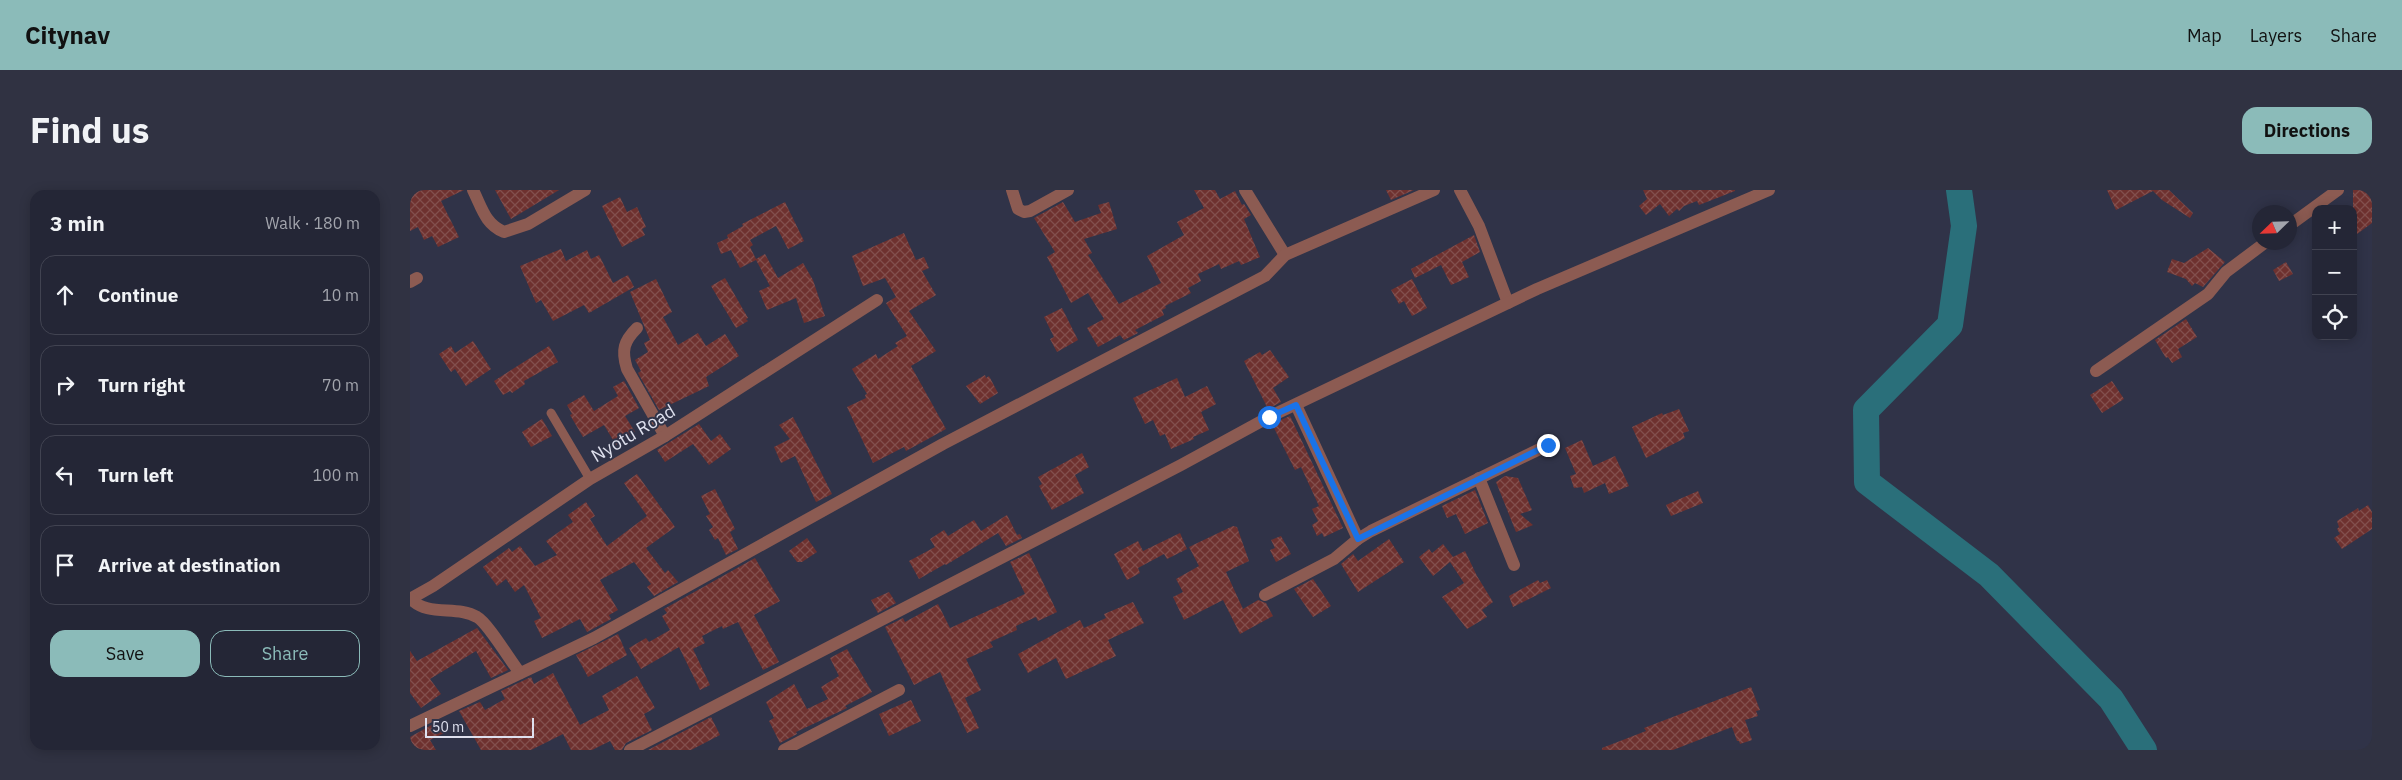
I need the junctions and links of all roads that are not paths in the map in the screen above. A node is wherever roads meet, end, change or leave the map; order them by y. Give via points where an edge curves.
1 (473, 190) edge
2 (585, 190) edge
3 (1012, 190) edge
4 (1068, 190) edge
5 (1245, 190) edge
6 (1434, 190) edge
7 (1460, 190) edge
8 (1769, 190) edge
9 (2338, 190) edge
10 (2297, 220) edge
11 (2255, 250) edge
12 (1285, 256) junction
13 (877, 300) dead end
14 (1508, 303) junction
15 (637, 328) dead end
16 (2096, 371) dead end
17 (1296, 405) junction
18 (551, 413) dead end
19 (664, 436) junction
20 (1548, 445) dead end
21 (1478, 478) junction
22 (590, 479) junction
23 (1358, 539) junction
24 (1514, 565) dead end
25 (1265, 595) dead end
26 (411, 599) edge
27 (520, 673) junction
28 (898, 690) dead end
29 (410, 726) edge
30 (630, 750) edge
31 (784, 750) edge

1 - 2 street via 487,220 493,228 504,232 528,224
3 - 4 street via 1018,209 1024,212
5 - 12 street
6 - 12 street
7 - 14 street via 1479,226
8 - 14 street
9 - 10 street
11 - 16 street via 2226,272 2208,294
12 - 27 street via 1266,276 943,444 594,638
13 - 19 street, Nyotu Road
14 - 17 street
15 - 19 street via 623,346 624,358
17 - 23 street
17 - 30 street
18 - 22 lane
19 - 22 street, Nyotu Road
20 - 21 street
21 - 23 street
21 - 24 street
22 - 26 street, Nyotu Road
23 - 25 street via 1334,559
26 - 27 street via 424,608 461,611 479,618
27 - 29 street
28 - 31 street

